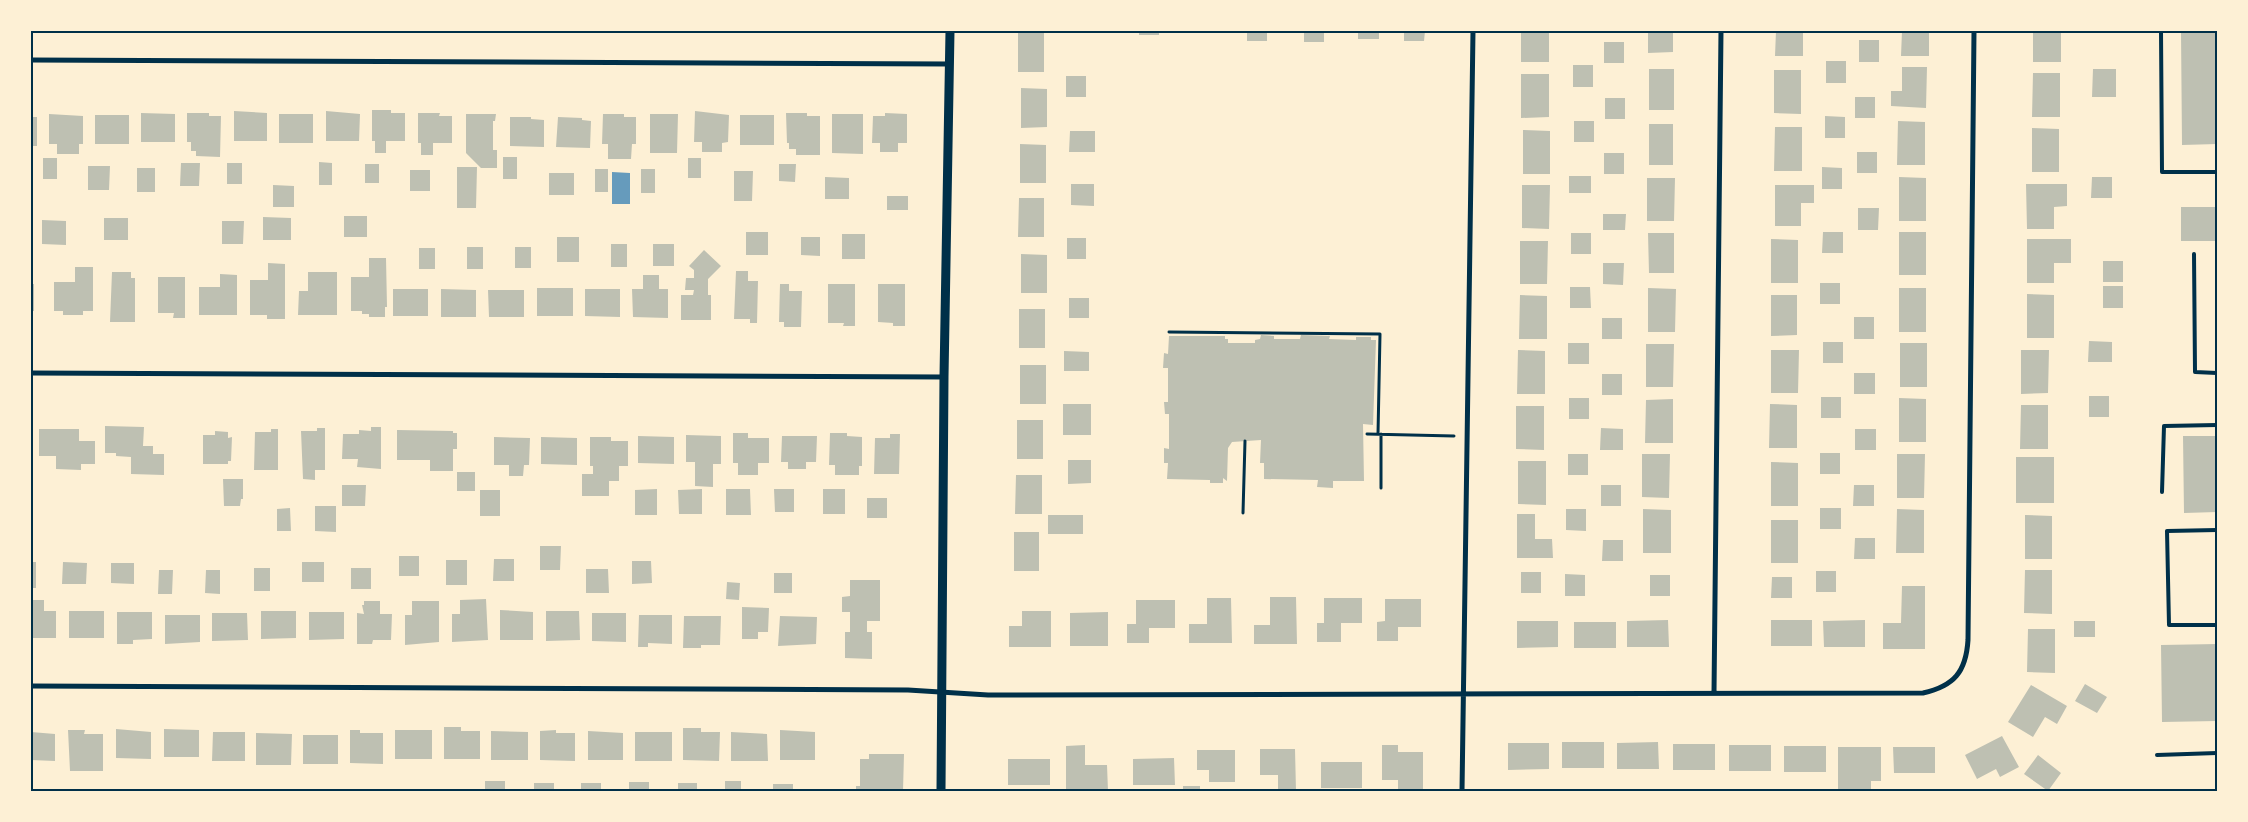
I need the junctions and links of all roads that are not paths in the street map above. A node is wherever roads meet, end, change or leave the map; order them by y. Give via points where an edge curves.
1 (950, 31) edge
2 (1473, 31) edge
3 (1721, 31) edge
4 (1974, 31) edge
5 (2161, 31) edge
6 (31, 60) edge
7 (949, 64) junction
8 (2217, 172) edge
9 (2194, 254) dead end
10 (31, 372) edge
11 (2217, 372) edge
12 (944, 377) junction
13 (2217, 425) edge
14 (2162, 492) dead end
15 (2217, 530) edge
16 (2217, 625) edge
17 (31, 686) edge
18 (942, 692) junction
19 (1714, 693) junction
20 (1463, 695) junction
21 (2217, 752) edge
22 (2157, 756) dead end
23 (941, 791) edge
24 (1462, 791) edge

1 - 7 street
2 - 20 street
3 - 19 street
4 - 19 street via 1968,651 1958,676 1949,684 1923,693
5 - 8 lane via 2162,172
6 - 7 street
7 - 12 street
9 - 11 lane via 2195,372
10 - 12 street
12 - 18 street
13 - 14 lane via 2164,426
15 - 16 lane via 2167,531 2169,625
17 - 18 street
18 - 20 street via 988,695
18 - 23 street
19 - 20 street
20 - 24 street
21 - 22 lane

